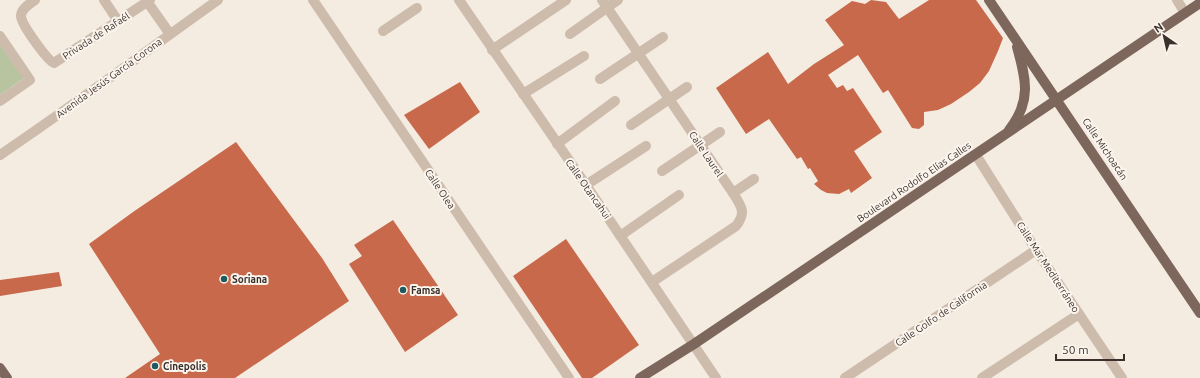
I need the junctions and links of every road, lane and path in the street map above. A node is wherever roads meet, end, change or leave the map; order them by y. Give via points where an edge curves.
1 (35, 0) edge
2 (104, 0) edge
3 (218, 0) edge
4 (313, 0) edge
5 (459, 0) edge
6 (566, 0) edge
7 (618, 0) edge
8 (989, 0) edge
9 (1177, 0) edge
10 (148, 1) edge
11 (1200, 3) edge
12 (604, 4) edge
13 (416, 8) dead end
14 (1185, 13) junction
15 (118, 21) junction
16 (383, 31) dead end
17 (170, 34) junction
18 (570, 34) dead end
19 (0, 36) edge
20 (663, 36) dead end
21 (1015, 39) junction
22 (492, 50) junction
23 (638, 53) junction
24 (584, 56) dead end
25 (600, 79) dead end
26 (687, 87) dead end
27 (523, 94) junction
28 (669, 98) junction
29 (1057, 100) junction
30 (0, 101) edge
31 (615, 101) dead end
32 (631, 125) dead end
33 (720, 132) dead end
34 (1004, 136) junction
35 (557, 144) junction
36 (700, 145) junction
37 (646, 146) dead end
38 (0, 155) edge
39 (976, 155) junction
40 (662, 171) dead end
41 (754, 179) dead end
42 (586, 185) junction
43 (733, 193) junction
44 (679, 195) dead end
45 (620, 236) junction
46 (1036, 250) junction
47 (652, 282) junction
48 (1200, 312) edge
49 (1078, 314) junction
50 (694, 344) junction
51 (0, 368) edge
52 (1120, 377) edge
53 (7, 378) edge
54 (569, 378) edge
55 (640, 378) edge
56 (716, 378) edge
57 (845, 378) edge
58 (982, 378) edge

1 - 15 street, Privada de Rafaél via 26,6 21,18 54,63
2 - 15 street
3 - 17 street, Avenida Jesús García Corona
4 - 54 street, Calle Olea
5 - 22 street, Calle Otancahui
6 - 22 street
7 - 12 street
8 - 21 main road, Calle Michoacán
9 - 14 street
10 - 15 street, Privada de Rafaél
10 - 17 street
11 - 14 main road, Boulevard Rodolfo Elías Calles
12 - 18 street
12 - 23 street, Calle Laurel
13 - 16 street
14 - 29 main road, Boulevard Rodolfo Elías Calles
17 - 38 street, Avenida Jesús García Corona
19 - 30 street via 30,80
20 - 23 street
21 - 29 main road, Calle Michoacán
21 - 34 main road via 1025,78 1025,92 1019,113
22 - 27 street, Calle Otancahui
23 - 25 street
23 - 28 street, Calle Laurel
24 - 27 street
26 - 28 street
27 - 35 street, Calle Otancahui
28 - 32 street
28 - 36 street, Calle Laurel
29 - 34 main road, Boulevard Rodolfo Elías Calles
29 - 48 main road, Calle Michoacán
31 - 35 street
33 - 36 street
34 - 39 main road, Boulevard Rodolfo Elías Calles
35 - 42 street, Calle Otancahui
36 - 40 street
36 - 43 street, Calle Laurel
37 - 42 street
39 - 46 street, Calle Mar Mediterráneo
39 - 50 main road, Boulevard Rodolfo Elías Calles
41 - 43 street
42 - 45 street, Calle Otancahui
43 - 47 street, Calle Laurel via 743,214 736,226
44 - 45 street
45 - 47 street, Calle Otancahui
46 - 49 street, Calle Mar Mediterráneo
46 - 57 street, Calle Golfo de California
47 - 50 street, Calle Otancahui
49 - 52 street, Calle Mar Mediterráneo
49 - 58 street
50 - 55 main road, Boulevard Rodolfo Elías Calles
50 - 56 street, Calle Otancahui
51 - 53 main road

